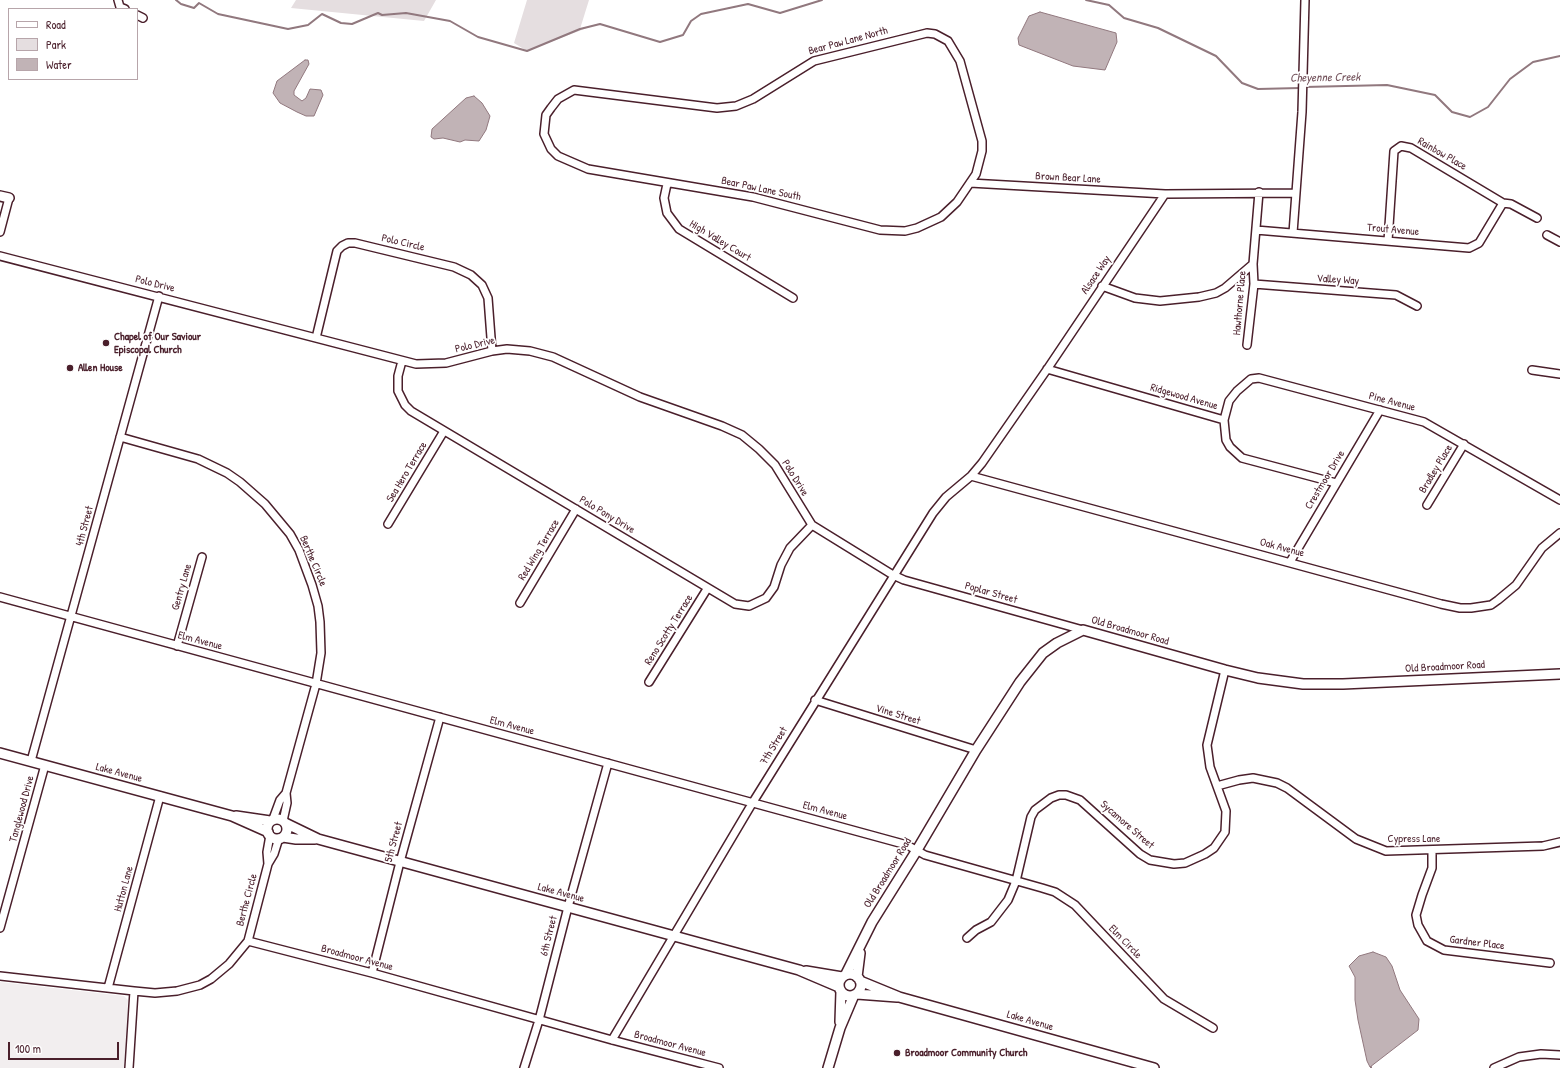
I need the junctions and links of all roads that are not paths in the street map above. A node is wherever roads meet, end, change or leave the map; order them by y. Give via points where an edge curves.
1 (1305, 0) edge
2 (544, 134) joint
3 (970, 183) junction
4 (667, 184) junction
5 (1259, 192) junction
6 (1295, 193) junction
7 (1164, 194) junction
8 (4, 197) edge
9 (1503, 203) junction
10 (1536, 218) dead end
11 (1256, 230) junction
12 (0, 232) edge
13 (1293, 233) junction
14 (1547, 235) dead end
15 (1388, 241) junction
16 (1560, 242) edge
17 (0, 256) edge
18 (1253, 264) junction
19 (1254, 284) junction
20 (1102, 286) junction
21 (159, 296) junction
22 (792, 298) dead end
23 (1417, 306) dead end
24 (316, 338) junction
25 (1247, 345) dead end
26 (492, 351) junction
27 (402, 361) junction
28 (1047, 370) junction
29 (1532, 370) dead end
30 (1560, 374) edge
31 (1380, 410) junction
32 (1224, 420) junction
33 (444, 431) junction
34 (120, 437) junction
35 (1464, 444) junction
36 (971, 476) junction
37 (1336, 483) junction
38 (1560, 500) edge
39 (1427, 505) dead end
40 (576, 509) junction
41 (388, 524) dead end
42 (812, 525) junction
43 (1560, 533) edge
44 (202, 558) dead end
45 (1290, 562) junction
46 (893, 575) junction
47 (707, 588) junction
48 (0, 597) edge
49 (520, 603) dead end
50 (71, 617) junction
51 (1083, 630) junction
52 (177, 646) junction
53 (1225, 670) junction
54 (1560, 674) edge
55 (649, 682) dead end
56 (316, 684) junction
57 (815, 700) junction
58 (440, 717) junction
59 (976, 750) junction
60 (0, 753) edge
61 (31, 761) junction
62 (608, 763) junction
63 (45, 765) junction
64 (1217, 786) junction
65 (286, 793) junction
66 (160, 796) junction
67 (752, 802) junction
68 (233, 816) junction
69 (271, 820) junction
70 (284, 822) junction
71 (269, 834) junction
72 (281, 837) junction
73 (318, 839) junction
74 (1560, 842) edge
75 (917, 850) junction
76 (1432, 850) junction
77 (400, 862) junction
78 (268, 864) junction
79 (1016, 881) junction
80 (568, 907) junction
81 (0, 928) edge
82 (673, 935) junction
83 (967, 938) dead end
84 (248, 941) junction
85 (860, 948) junction
86 (1550, 963) dead end
87 (798, 970) junction
88 (372, 973) junction
89 (0, 976) edge
90 (844, 976) junction
91 (859, 979) junction
92 (108, 988) junction
93 (840, 989) junction
94 (134, 991) junction
95 (855, 994) junction
96 (899, 997) junction
97 (539, 1020) junction
98 (840, 1028) junction
99 (1213, 1028) dead end
100 (612, 1040) junction
101 (1560, 1055) edge
102 (129, 1068) edge
103 (524, 1068) edge
104 (719, 1068) edge
105 (828, 1068) edge
106 (1154, 1068) edge
107 (1494, 1068) edge

1 - 6 street via 1302,112
2 - 3 street, Bear Paw Lane North via 546,115 558,99 574,90 717,108 736,106 753,99 814,60 927,33 948,41 960,61 982,141 979,167
2 - 4 street, Bear Paw Lane South via 554,153 570,163 606,173
3 - 4 street, Bear Paw Lane South via 957,202 941,217 917,228 898,231 869,228 753,197
3 - 7 street, Brown Bear Lane
4 - 22 street, High Valley Court via 664,198 667,213 679,229
5 - 6 street
5 - 7 street
5 - 11 street, Hawthorne Place
6 - 13 street
7 - 20 street, Alsace Way
8 - 12 street
9 - 10 street, Rainbow Place via 1511,204
9 - 15 street, Trout Avenue via 1475,246 1469,248
9 - 15 street, Rainbow Place via 1411,148 1401,146 1394,151
11 - 13 street, Trout Avenue
11 - 18 street, Hawthorne Place
13 - 15 street, Trout Avenue
14 - 16 street
17 - 21 street, Polo Drive
18 - 19 street, Hawthorne Place
18 - 20 street, Hawthorne Place via 1225,288 1199,297 1146,301
19 - 23 street, Valley Way via 1396,295
19 - 25 street, Hawthorne Place
20 - 28 street, Alsace Way
21 - 24 street, Polo Drive
21 - 34 street, 4th Street
24 - 26 street, Polo Circle via 337,251 348,243 355,243 454,267 471,275 482,285 488,298
24 - 27 street, Polo Drive
26 - 27 street, Polo Drive via 446,363 424,365
26 - 42 street, Polo Drive via 520,349 554,357 640,397 742,435 775,465
27 - 33 street, Polo Pony Drive via 397,384 404,405
28 - 32 street, Ridgewood Avenue
28 - 36 street, Alsace Way
29 - 30 street
31 - 32 street, Pine Avenue via 1259,378 1251,379 1237,391 1229,401
31 - 35 street, Pine Avenue via 1424,422
31 - 37 street, Crestmoor Drive
32 - 37 street, Ridgewood Avenue via 1226,440 1242,458
33 - 40 street, Polo Pony Drive
33 - 41 street, Sea Hero Terrace
34 - 50 street, 4th Street
34 - 56 street, Berthe Circle via 212,465 240,482 278,518 299,550 318,606 321,638
35 - 38 street, Pine Avenue
35 - 39 street, Bradley Place
36 - 45 street, Oak Avenue
36 - 46 street, 7th Street via 946,497 933,513
37 - 45 street, Crestmoor Drive
40 - 47 street, Polo Pony Drive
40 - 49 street, Red Wing Terrace
42 - 46 street, Polo Drive
42 - 47 street, Polo Pony Drive via 790,548 774,587 760,602 749,606 735,604
43 - 45 street, Oak Avenue via 1542,548 1508,593 1491,605 1471,608 1441,604
44 - 52 street, Gentry Lane
46 - 51 street, Poplar Street
46 - 57 street, 7th Street
47 - 55 street, Reno Scotty Terrace
48 - 50 street, Elm Avenue
50 - 52 street, Elm Avenue
50 - 61 street, 4th Street
51 - 53 main road, Old Broadmoor Road
51 - 59 main road, Old Broadmoor Road via 1043,653 1020,682
52 - 56 street, Elm Avenue
53 - 54 main road, Old Broadmoor Road via 1258,678 1303,684
53 - 64 street, Sycamore Street via 1207,745 1210,767
56 - 58 street, Elm Avenue
56 - 65 street, Berthe Circle
57 - 59 street, Vine Street
57 - 67 street, 7th Street
58 - 62 street, Elm Avenue
58 - 77 street, 5th Street
59 - 75 main road, Old Broadmoor Road
60 - 61 main road, Lake Avenue
61 - 63 main road, Lake Avenue
62 - 67 street, Elm Avenue
62 - 80 street, 6th Street
63 - 66 main road, Lake Avenue
63 - 81 street, Tanglewood Drive
64 - 76 street, Cypress Lane via 1253,778 1276,783 1288,788 1366,844 1386,851
64 - 79 street, Sycamore Street via 1223,800 1227,822 1225,832 1220,841 1205,854 1195,860 1174,864 1150,860 1140,854 1080,800 1059,795 1051,798 1035,810 1031,817
65 - 69 street, Berthe Circle
65 - 70 street, Berthe Circle
66 - 68 main road, Lake Avenue
66 - 92 street, Hutton Lane
67 - 75 street, Elm Avenue via 907,845
67 - 82 street, 7th Street
68 - 69 main road, Lake Avenue
68 - 71 main road, Lake Avenue
69 - 70 main road
69 - 71 main road via 267,828
70 - 72 main road via 287,828
70 - 73 main road, Lake Avenue
71 - 72 main road
71 - 78 street, Berthe Circle
72 - 73 main road, Lake Avenue via 296,840
72 - 78 street, Berthe Circle
73 - 77 main road, Lake Avenue
74 - 76 street, Cypress Lane via 1543,846
75 - 79 street, Elm Avenue via 925,855
75 - 85 main road, Old Broadmoor Road via 872,922
76 - 86 street, Gardner Place via 1432,868 1416,915 1427,941 1444,950
77 - 80 main road, Lake Avenue
77 - 88 street, 5th Street
78 - 84 street, Berthe Circle
79 - 83 street, Sycamore Street via 999,914
79 - 99 street, Elm Circle via 1066,898 1164,999
80 - 82 main road, Lake Avenue
80 - 97 street, 6th Street
82 - 87 main road, Lake Avenue
82 - 100 street, 7th Street
84 - 88 street, Broadmoor Avenue
84 - 94 street via 229,964 200,985 168,992
85 - 90 main road, Old Broadmoor Road
85 - 91 main road, Old Broadmoor Road
87 - 90 main road, Lake Avenue
87 - 93 main road, Lake Avenue
88 - 97 street, Broadmoor Avenue
89 - 92 street
90 - 91 main road via 852,974
90 - 93 main road
91 - 95 main road via 861,986
91 - 96 main road, Lake Avenue
92 - 94 street
93 - 95 main road via 847,995
93 - 98 main road
94 - 102 street
95 - 96 main road, Lake Avenue
95 - 98 main road
96 - 106 main road, Lake Avenue
97 - 100 street, Broadmoor Avenue
97 - 103 street, 6th Street
98 - 105 main road
100 - 104 street, Broadmoor Avenue
101 - 107 street via 1519,1057

